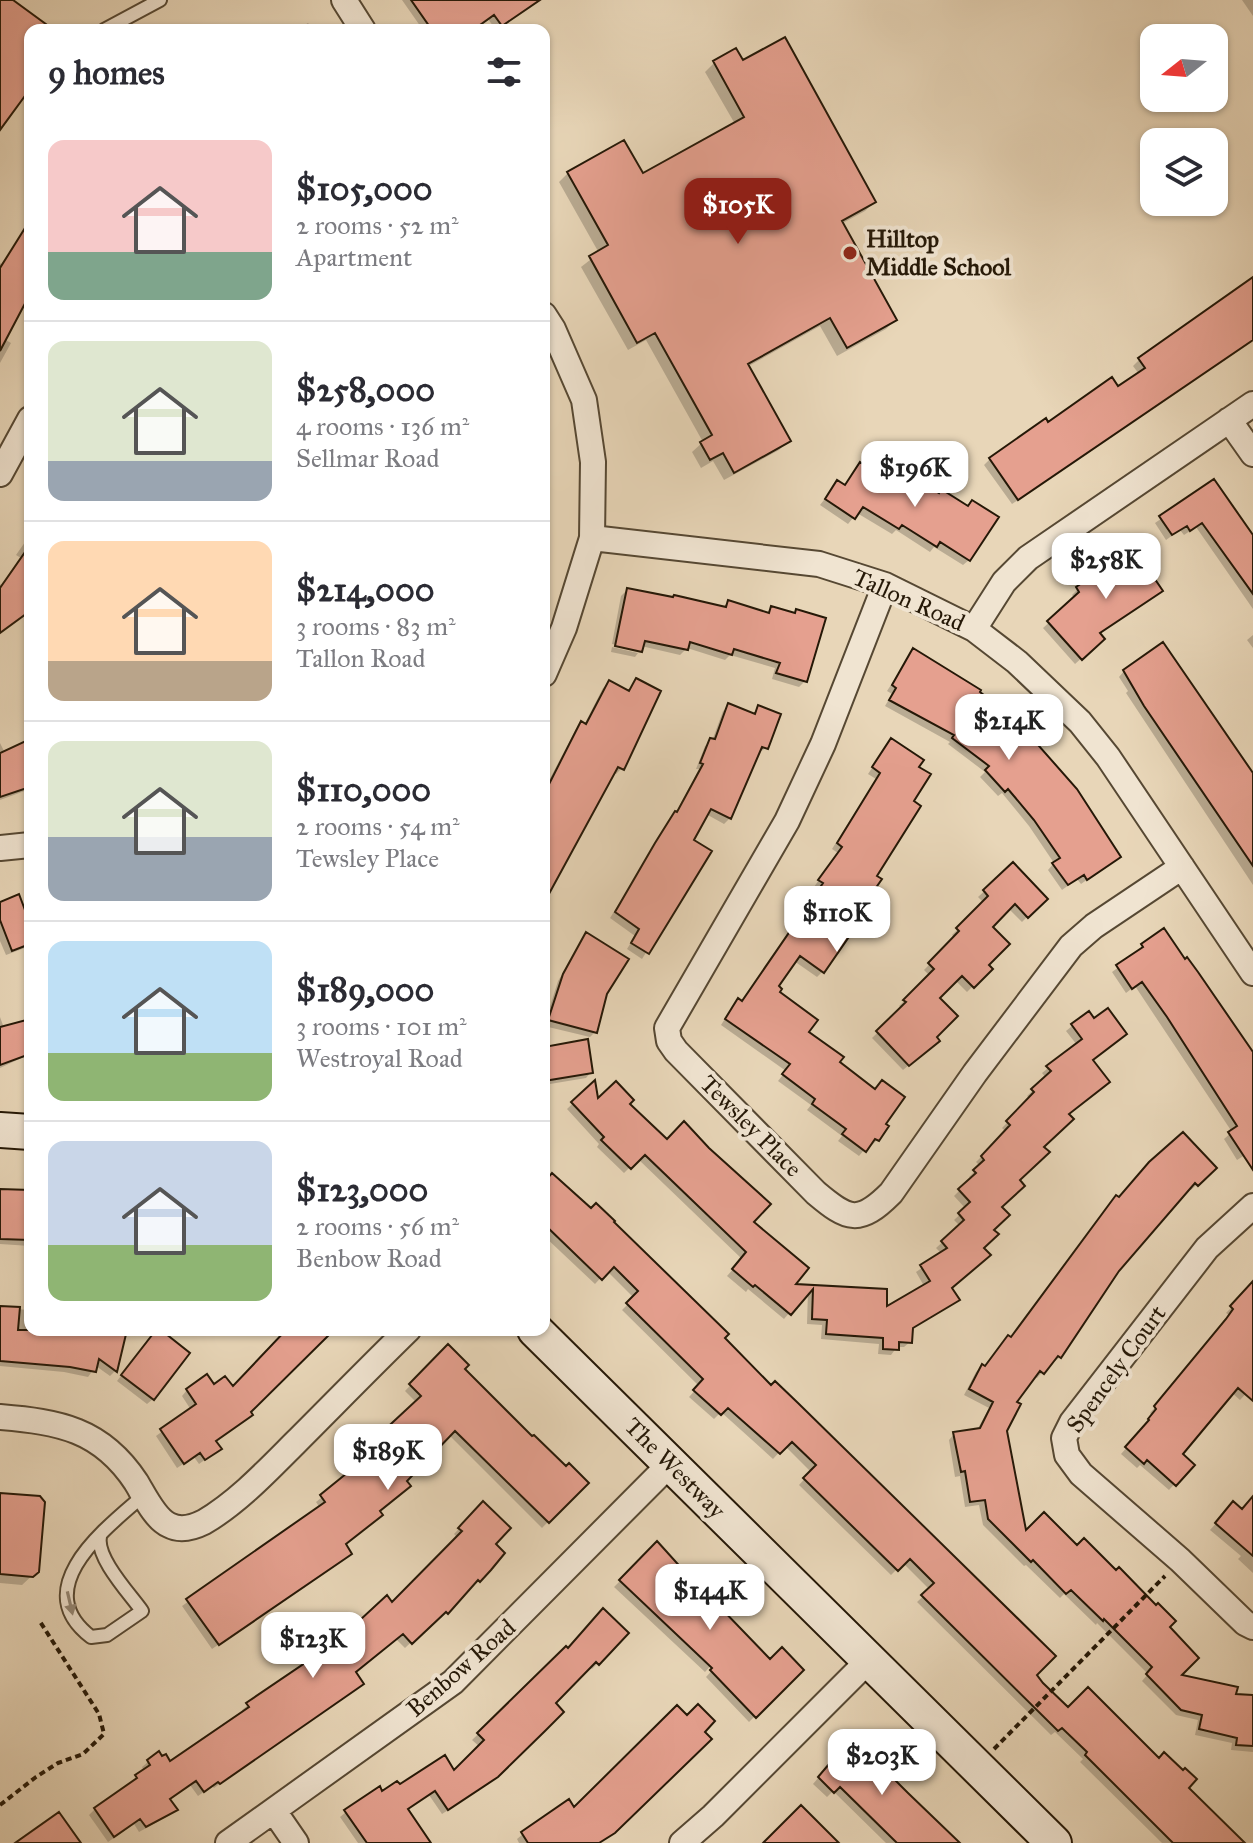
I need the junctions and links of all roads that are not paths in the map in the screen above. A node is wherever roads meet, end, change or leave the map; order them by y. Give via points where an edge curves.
1 (160, 0) edge
2 (344, 0) edge
3 (115, 24) edge
4 (359, 24) edge
5 (550, 324) edge
6 (1253, 404) edge
7 (1229, 420) junction
8 (24, 430) edge
9 (1253, 454) edge
10 (0, 474) edge
11 (592, 538) junction
12 (885, 585) junction
13 (974, 629) junction
14 (550, 660) edge
15 (24, 846) edge
16 (0, 848) edge
17 (1182, 867) junction
18 (1253, 973) edge
19 (0, 1130) edge
20 (24, 1132) edge
21 (1253, 1206) edge
22 (402, 1336) edge
23 (541, 1336) edge
24 (0, 1417) edge
25 (670, 1464) junction
26 (144, 1495) junction
27 (100, 1537) junction
28 (1253, 1627) edge
29 (869, 1660) junction
30 (274, 1811) junction
31 (228, 1843) edge
32 (296, 1843) edge
33 (682, 1843) edge
34 (1054, 1843) edge

1 - 3 lane
2 - 4 street
5 - 11 street via 584,400 593,462
6 - 7 street
7 - 9 street
7 - 13 street via 1028,558 1004,582
8 - 10 street
11 - 12 street, Tallon Road via 819,564
11 - 14 street
12 - 13 street, Tallon Road
12 - 17 street, Tewsley Place via 787,821 667,1028 676,1051 816,1193 849,1216 876,1208 1071,946
13 - 17 street, Tallon Road via 1080,722
15 - 16 street
17 - 18 street, Tallon Road
19 - 20 main road
21 - 28 street, Spencely Court via 1207,1248 1064,1438 1067,1455 1081,1474
22 - 26 street via 262,1475 205,1521 185,1528 170,1526
23 - 25 main road, The Westway
24 - 26 street via 53,1423 90,1436 116,1458
25 - 29 main road, The Westway
25 - 30 street, Benbow Road via 453,1682
26 - 27 lane
27 -> 27 lane via 77,1560 67,1592 72,1615 91,1637 107,1635 142,1611 104,1558
29 - 33 street
29 - 34 main road, The Westway
30 - 31 street, Benbow Road
30 - 32 street

